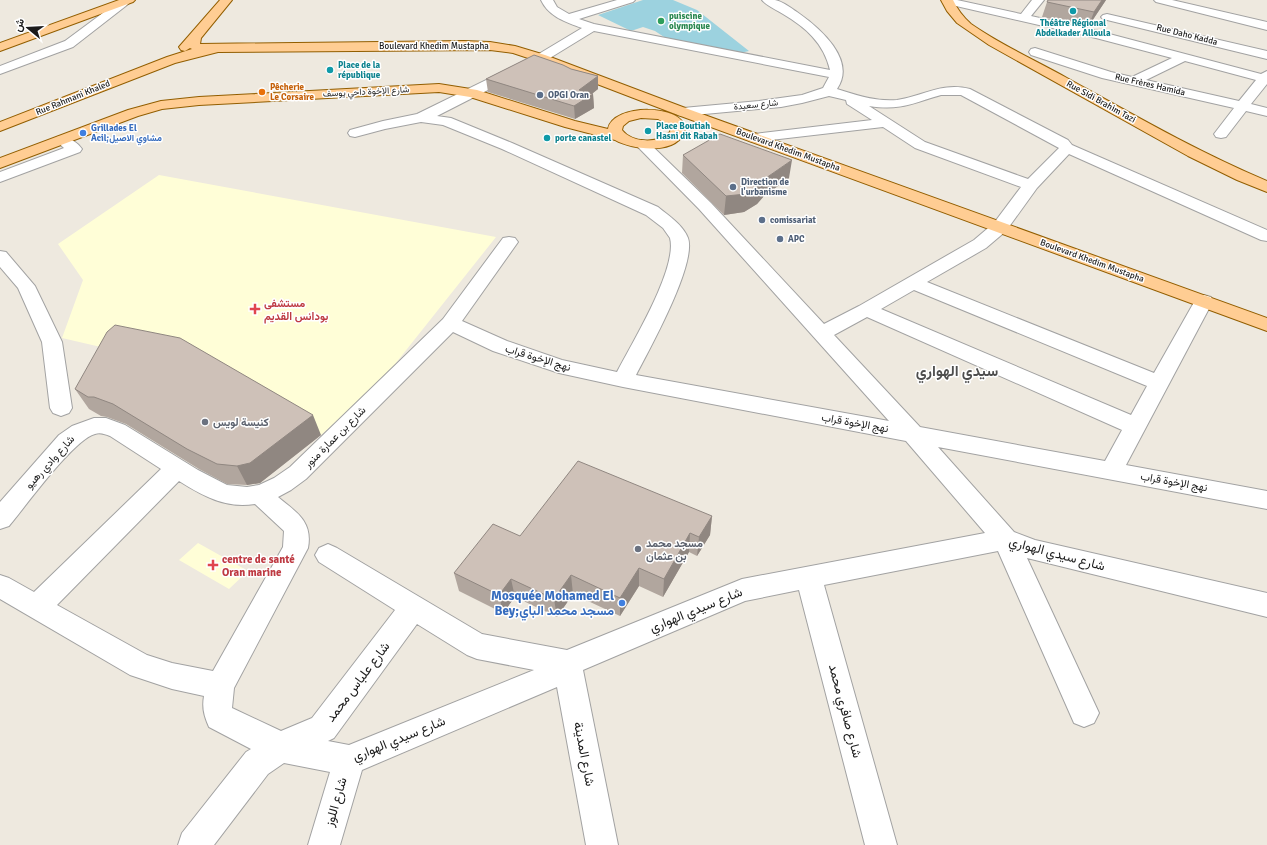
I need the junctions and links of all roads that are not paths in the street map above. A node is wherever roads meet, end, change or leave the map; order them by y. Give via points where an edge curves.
1 (226, 0) edge
2 (547, 0) edge
3 (629, 0) edge
4 (768, 0) edge
5 (947, 0) edge
6 (1038, 0) edge
7 (1160, 0) edge
8 (126, 1) edge
9 (1180, 6) junction
10 (569, 18) junction
11 (1024, 18) junction
12 (1054, 25) junction
13 (1267, 26) edge
14 (592, 27) junction
15 (1157, 27) junction
16 (1098, 35) junction
17 (195, 37) junction
18 (1141, 46) junction
19 (1037, 47) junction
20 (0, 48) edge
21 (224, 48) junction
22 (1267, 55) edge
23 (1184, 57) junction
24 (541, 58) junction
25 (146, 69) junction
26 (0, 70) edge
27 (837, 75) junction
28 (1266, 78) edge
29 (1133, 82) junction
30 (828, 91) junction
31 (472, 93) junction
32 (1242, 106) junction
33 (1267, 112) edge
34 (421, 118) junction
35 (885, 123) junction
36 (0, 127) edge
37 (684, 127) junction
38 (618, 129) junction
39 (355, 133) dead end
40 (1221, 134) dead end
41 (754, 138) junction
42 (62, 140) junction
43 (642, 144) junction
44 (1067, 148) junction
45 (0, 163) edge
46 (0, 177) edge
47 (1030, 185) junction
48 (1267, 187) edge
49 (1000, 227) junction
50 (1267, 236) edge
51 (509, 242) dead end
52 (0, 256) edge
53 (913, 283) junction
54 (1204, 301) junction
55 (866, 310) junction
56 (450, 323) junction
57 (1267, 324) edge
58 (820, 334) junction
59 (623, 380) junction
60 (1159, 383) junction
61 (61, 408) dead end
62 (112, 426) joint
63 (1136, 426) junction
64 (913, 434) junction
65 (177, 468) junction
66 (1111, 471) junction
67 (258, 494) junction
68 (1267, 500) edge
69 (0, 520) edge
70 (1005, 539) junction
71 (328, 555) dead end
72 (809, 577) junction
73 (0, 586) edge
74 (1267, 605) edge
75 (38, 606) junction
76 (413, 608) junction
77 (567, 663) junction
78 (220, 686) junction
79 (1084, 713) dead end
80 (280, 747) junction
81 (349, 760) junction
82 (194, 845) edge
83 (324, 845) edge
84 (602, 845) edge
85 (881, 845) edge

1 - 17 main road
2 - 10 street via 553,10
3 - 10 street
4 - 27 street via 817,34 829,47
5 - 11 street
5 - 19 main road, Rue Sidi Brahim Tazi via 951,10 966,25
6 - 11 street
7 - 9 street
8 - 20 main road
8 - 26 street via 69,44
9 - 13 street
9 - 15 street
10 - 14 street
11 - 12 street
12 - 16 street
12 - 19 street
14 - 24 street
14 - 27 street
15 - 16 street, Rue Daho Kadda via 1110,11
15 - 18 street
15 - 22 street, Rue Daho Kadda
16 - 18 street
17 - 21 main road via 193,45 197,47
17 - 25 main road via 173,56
18 - 23 street
19 - 29 street, Rue Frères Hamida via 1107,75
19 - 48 main road, Rue Sidi Brahim Tazi via 1180,146 1232,173
21 - 24 main road, Boulevard Khedim Mustapha via 490,46
21 - 25 main road via 193,53
23 - 28 street
23 - 29 street
24 - 31 street
24 - 37 main road, Boulevard Khedim Mustapha
25 - 36 main road, Rue Rahmani Khaled
27 - 30 street
28 - 32 street
29 - 32 street, Rue Frères Hamida
30 - 35 street via 851,100
30 - 37 street, شارع سعيدة
30 - 44 street via 860,100 902,104 953,89 965,92 1063,143
31 - 34 street
31 - 38 main road, شارع الإخوة داحي يوسف via 570,124
31 - 42 main road, شارع الإخوة داحي يوسف via 439,88 161,105
32 - 33 street, Rue Frères Hamida
32 - 40 street
34 - 39 street via 383,124
34 - 59 street via 446,121 507,146 652,211 668,222 680,241 678,263 668,289
35 - 41 street
35 - 47 street via 920,145
37 - 38 main road via 668,118 641,114 624,118
37 - 41 main road, Boulevard Khedim Mustapha via 729,129
37 - 43 main road via 663,142
38 - 43 main road via 628,141
41 - 49 main road, Boulevard Khedim Mustapha
42 - 45 main road, شارع الإخوة داحي يوسف
42 - 46 street via 75,150
43 - 58 street via 705,206
44 - 47 street
44 - 50 street
47 - 49 street
49 - 53 street via 980,244
49 - 54 main road, Boulevard Khedim Mustapha
51 - 56 street, شارع بن عمارة منور
52 - 61 street via 26,286 52,342
53 - 55 street
53 - 60 street
54 - 57 main road, Boulevard Khedim Mustapha
54 - 60 street
55 - 58 street
55 - 63 street
56 - 59 street, نهج الإخوة قراب via 500,346 559,366
56 - 67 street, شارع بن عمارة منور via 288,482
58 - 64 street
59 - 64 street, نهج الإخوة قراب
60 - 63 street
62 - 65 street, شارع بن عمارة منور
62 - 69 street, شارع وادي رهيو via 97,425 71,438
63 - 66 street
64 - 66 street, نهج الإخوة قراب
64 - 70 street
65 - 67 street, شارع بن عمارة منور via 228,496 244,497
65 - 75 street
66 - 68 street, نهج الإخوة قراب
67 - 78 street via 294,525 298,539
70 - 72 street, شارع سيدي الهواري
70 - 74 street, شارع سيدي الهواري via 1033,550
70 - 79 street
71 - 76 street
72 - 77 street, شارع سيدي الهواري via 742,590
72 - 85 street, شارع صافري محمد
73 - 75 street
75 - 78 street via 140,666
76 - 77 street via 477,646
76 - 80 street, شارع علباس محمد via 323,728
77 - 81 street, شارع سيدي الهواري via 545,678
77 - 84 street, شارع المدينة
78 - 80 street, شارع سيدي الهواري via 217,705 219,717
80 - 81 street, شارع سيدي الهواري
80 - 82 street, شارع علباس محمد via 257,763
81 - 83 street, شارع اللوز

